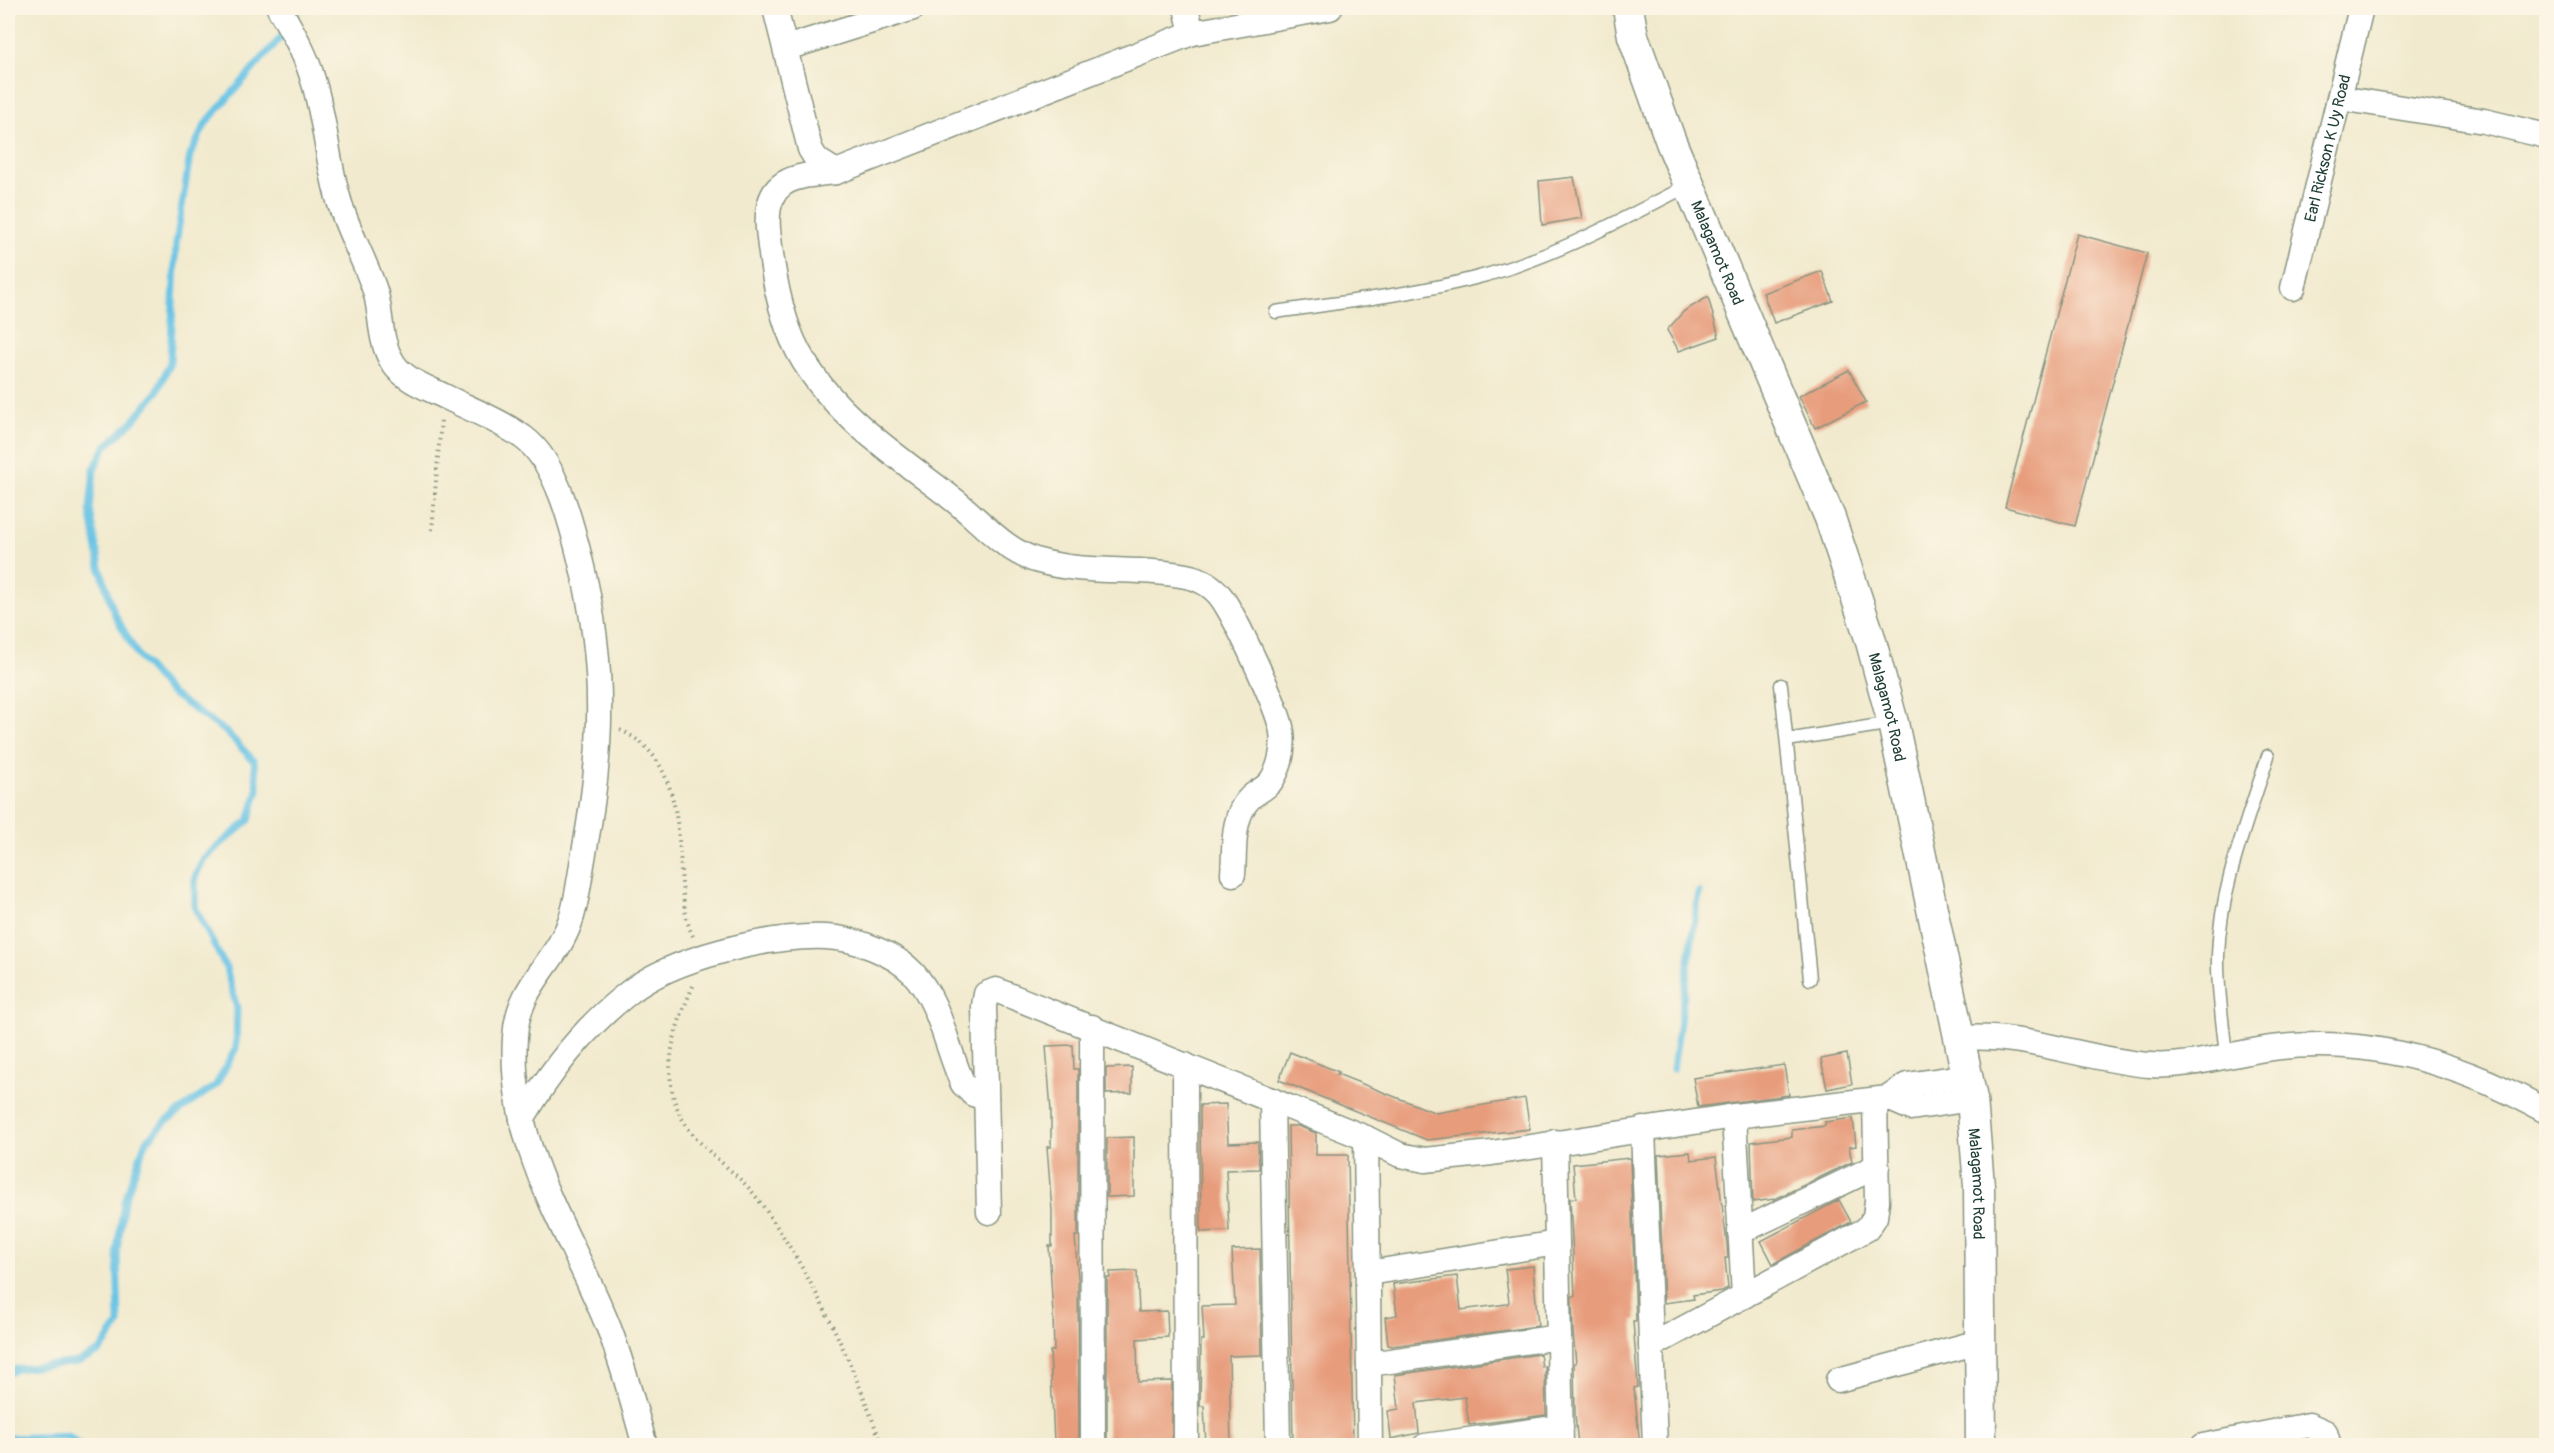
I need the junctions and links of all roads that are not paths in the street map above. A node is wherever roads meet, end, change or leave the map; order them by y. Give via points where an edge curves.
1 (279, 8) edge
2 (775, 8) edge
3 (908, 8) edge
4 (1186, 8) edge
5 (1628, 8) edge
6 (2361, 8) edge
7 (1316, 9) edge
8 (1192, 33) junction
9 (786, 48) junction
10 (2340, 98) junction
11 (2547, 136) edge
12 (836, 172) junction
13 (1689, 185) junction
14 (2293, 288) dead end
15 (1276, 312) dead end
16 (1781, 685) dead end
17 (1893, 723) junction
18 (1786, 740) junction
19 (2268, 756) dead end
20 (1233, 874) dead end
21 (1810, 979) dead end
22 (1092, 1027) junction
23 (1961, 1038) junction
24 (2226, 1056) junction
25 (1185, 1065) junction
26 (1970, 1088) junction
27 (986, 1098) junction
28 (1882, 1099) junction
29 (1272, 1100) junction
30 (2547, 1111) edge
31 (1734, 1116) junction
32 (522, 1119) junction
33 (1643, 1129) junction
34 (1366, 1138) junction
35 (1555, 1142) junction
36 (1877, 1166) junction
37 (989, 1212) dead end
38 (1740, 1232) junction
39 (1557, 1243) junction
40 (1368, 1273) junction
41 (1744, 1296) junction
42 (1559, 1337) junction
43 (1979, 1342) junction
44 (1651, 1346) junction
45 (1369, 1364) junction
46 (1838, 1380) dead end
47 (1561, 1436) edge
48 (2322, 1436) edge
49 (2219, 1444) edge
50 (645, 1446) edge
51 (1093, 1446) edge
52 (1186, 1446) edge
53 (1278, 1446) edge
54 (1370, 1446) edge
55 (1425, 1446) edge
56 (1655, 1446) edge
57 (1982, 1446) edge

1 - 32 street via 313,79 337,194 375,290 385,350 396,369 413,381 525,439 540,452 551,471 582,568 595,642 601,725 599,766 572,916 562,941 529,986 517,1022 516,1062
2 - 9 street
3 - 9 street
4 - 8 street
5 - 13 street, Malagamot Road via 1636,46
6 - 10 street, Earl Rickson K Uy Road
7 - 8 street
8 - 12 street
9 - 12 street via 810,150 817,160
10 - 11 street via 2484,121
10 - 14 street, Earl Rickson K Uy Road
12 - 20 street via 795,176 778,188 769,203 772,264 783,308 798,351 819,382 894,456 1014,551 1076,569 1186,576 1204,582 1220,596 1233,617 1276,712 1282,740 1273,778 1241,809
13 - 15 lane via 1606,228 1475,278
13 - 17 street, Malagamot Road via 1830,518
16 - 18 lane
17 - 18 lane
17 - 23 street, Malagamot Road
18 - 21 lane
19 - 24 lane via 2221,917 2218,956
22 - 25 street
22 - 27 street via 1001,990 986,994
22 - 51 street
23 - 24 street via 1991,1035 2151,1065 2186,1064
23 - 26 street, Malagamot Road
24 - 30 street via 2304,1045 2385,1050 2462,1069
25 - 29 street
25 - 52 street
26 - 28 street via 1908,1084
26 - 43 street, Malagamot Road via 1978,1186
27 - 32 street via 972,1094 963,1084 928,993 912,972 883,953 828,936 750,944 657,974 627,993 561,1062
27 - 37 street
28 - 31 street
28 - 36 street
29 - 34 street
29 - 53 street
31 - 33 street
31 - 38 street
32 - 50 street via 534,1165 609,1330
33 - 35 street
33 - 44 street
34 - 35 street via 1400,1155 1425,1160
34 - 40 street
35 - 39 street
36 - 38 street
36 - 41 street via 1878,1201 1868,1229
38 - 41 street
39 - 40 street
39 - 42 street
40 - 45 street
41 - 44 street
42 - 45 street
42 - 47 street
43 - 46 street
43 - 57 street, Malagamot Road
44 - 56 street
45 - 54 street
47 - 55 street
48 - 49 street via 2300,1426

